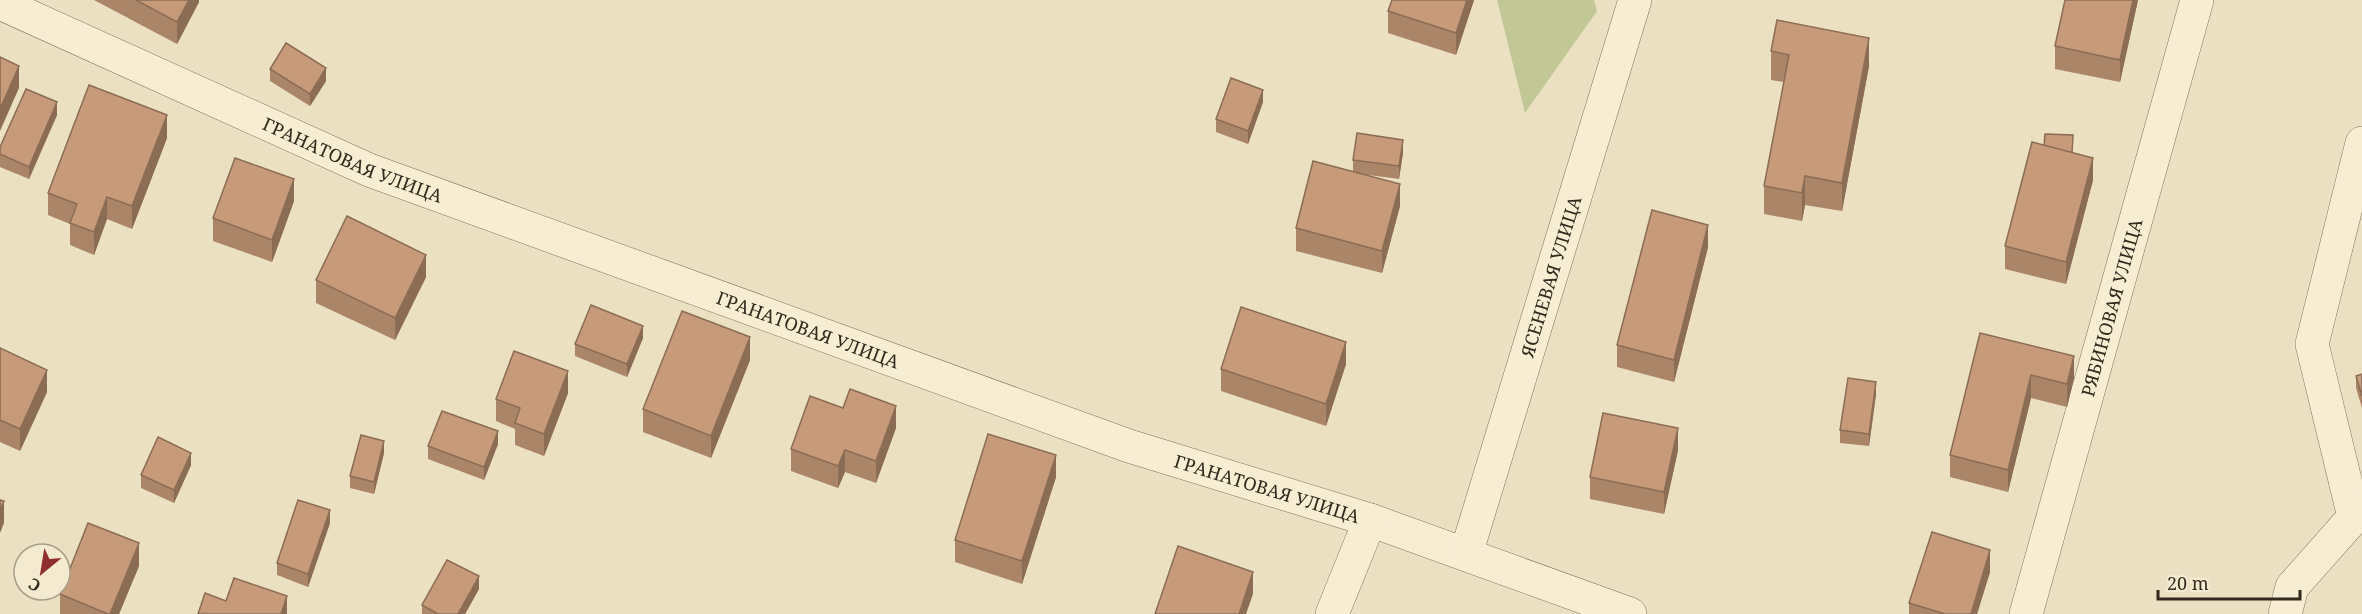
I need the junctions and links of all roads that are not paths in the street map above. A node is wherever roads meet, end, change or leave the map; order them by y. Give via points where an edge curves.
1 (1635, 0) edge
2 (2197, 0) edge
3 (0, 3) edge
4 (2362, 143) edge
5 (2358, 512) edge
6 (1370, 520) junction
7 (1466, 554) junction
8 (1332, 614) edge
9 (1630, 614) edge
10 (2025, 614) edge
11 (2284, 614) edge

1 - 7 street, ЯСЕНЕВАЯ УЛИЦА
2 - 10 street, РЯБИНОВАЯ УЛИЦА
3 - 6 street, ГРАНАТОВАЯ УЛИЦА via 369,170 1129,446
4 - 5 street via 2312,344
5 - 11 street via 2292,587
6 - 7 street, ГРАНАТОВАЯ УЛИЦА
6 - 8 street
7 - 9 street, ГРАНАТОВАЯ УЛИЦА

